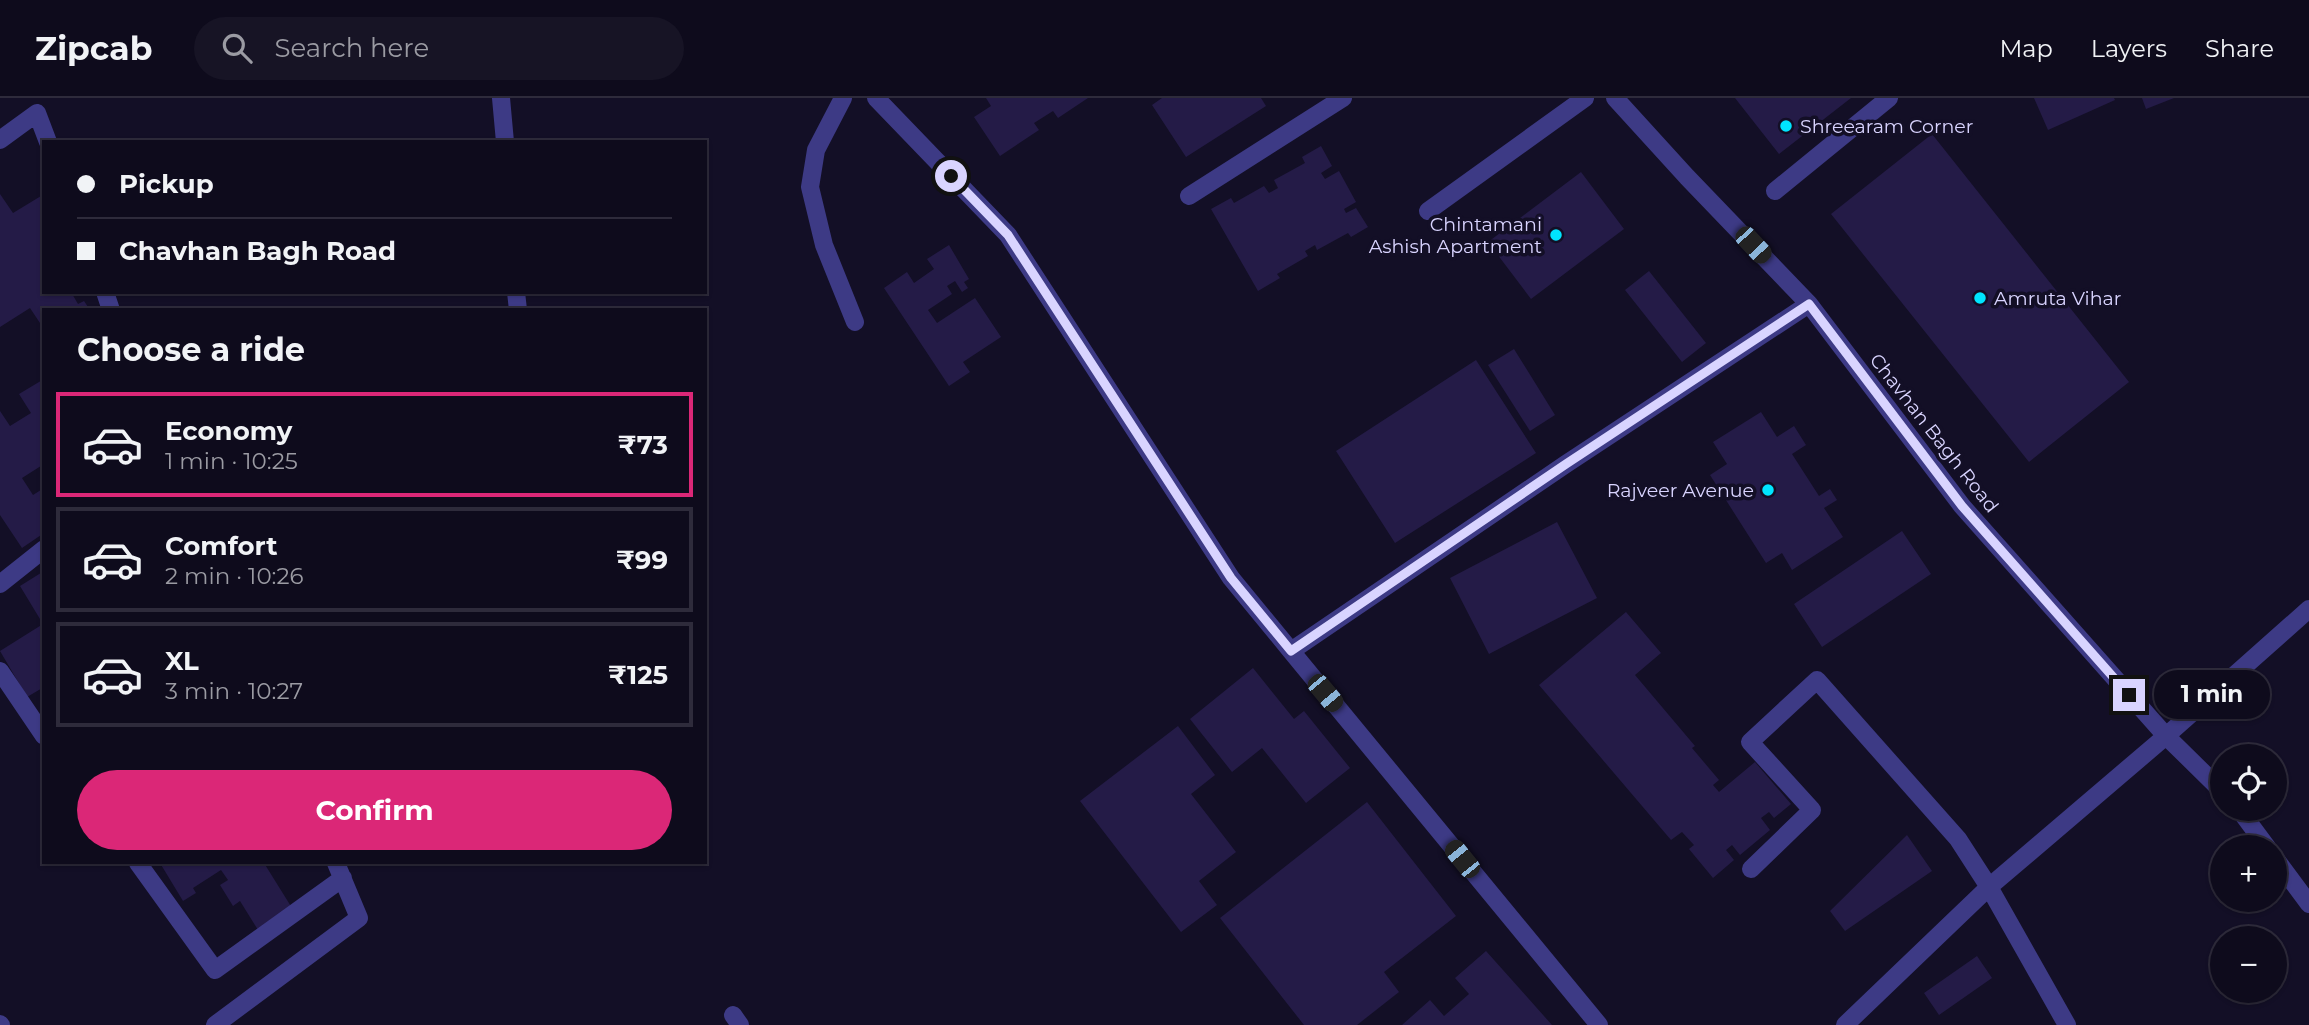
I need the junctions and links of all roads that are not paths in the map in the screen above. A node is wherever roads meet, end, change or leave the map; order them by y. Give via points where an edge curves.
1 (501, 98) edge
2 (843, 98) edge
3 (876, 98) edge
4 (1343, 98) edge
5 (1585, 98) edge
6 (1615, 98) edge
7 (1889, 98) edge
8 (0, 139) edge
9 (47, 140) edge
10 (505, 140) edge
11 (1775, 191) dead end
12 (1189, 195) dead end
13 (1428, 211) dead end
14 (1809, 304) junction
15 (855, 322) dead end
16 (42, 552) edge
17 (0, 584) edge
18 (2309, 609) edge
19 (1291, 651) junction
20 (0, 671) edge
21 (42, 733) edge
22 (2166, 736) junction
23 (2210, 779) edge
24 (139, 864) edge
25 (1751, 869) dead end
26 (339, 871) edge
27 (2287, 874) edge
28 (1989, 887) junction
29 (2309, 904) edge
30 (215, 1025) edge
31 (1598, 1025) edge
32 (1845, 1025) edge
33 (2067, 1025) edge

1 - 10 street
2 - 15 street via 816,150 810,187 824,244
3 - 19 street via 1008,235 1231,578
4 - 12 street
5 - 13 street
6 - 14 street, Chavhan Bagh Road
7 - 11 street
8 - 9 street via 37,113
14 - 19 street
14 - 22 street, Chavhan Bagh Road via 1962,506
16 - 17 street
18 - 22 street
19 - 31 street
20 - 21 street
22 - 23 street, Chavhan Bagh Road
22 - 28 street
24 - 26 street via 215,970
25 - 28 street via 1812,810 1750,742 1818,680 1958,839
26 - 30 street via 359,918
27 - 29 street
28 - 32 street
28 - 33 street

